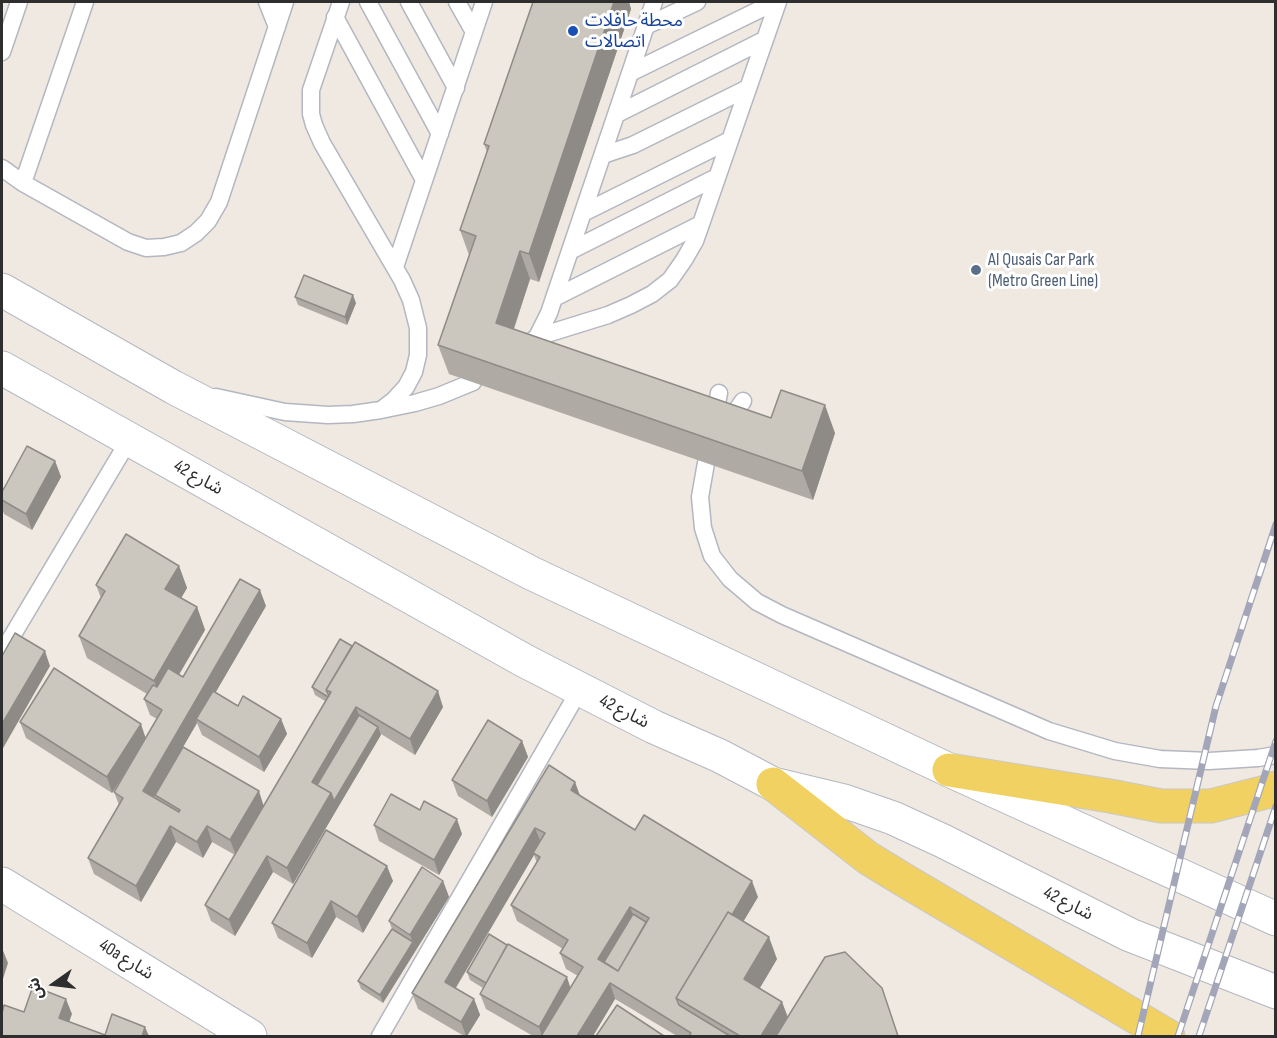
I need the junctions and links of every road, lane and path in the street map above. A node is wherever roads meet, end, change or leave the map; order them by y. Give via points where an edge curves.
1 (19, 2) edge
2 (85, 2) edge
3 (267, 2) edge
4 (285, 2) edge
5 (368, 2) edge
6 (409, 2) edge
7 (457, 2) edge
8 (484, 2) edge
9 (654, 2) edge
10 (697, 2) edge
11 (777, 2) edge
12 (338, 9) edge
13 (646, 26) junction
14 (277, 27) junction
15 (474, 32) junction
16 (764, 40) junction
17 (2, 52) edge
18 (630, 73) junction
19 (456, 88) junction
20 (748, 88) junction
21 (617, 114) junction
22 (440, 134) junction
23 (730, 140) junction
24 (603, 155) junction
25 (2, 168) edge
26 (717, 177) junction
27 (424, 180) junction
28 (23, 183) junction
29 (583, 213) junction
30 (701, 224) junction
31 (570, 252) junction
32 (395, 267) junction
33 (2, 290) edge
34 (554, 298) junction
35 (537, 337) junction
36 (523, 350) edge
37 (2, 368) edge
38 (473, 382) edge
39 (172, 387) junction
40 (719, 393) dead end
41 (743, 401) dead end
42 (381, 410) junction
43 (129, 440) junction
44 (706, 463) edge
45 (2, 653) edge
46 (580, 689) junction
47 (1275, 755) edge
48 (949, 770) junction
49 (773, 784) junction
50 (1275, 788) edge
51 (2, 884) edge
52 (1275, 919) edge
53 (1275, 992) edge
54 (250, 1036) edge
55 (380, 1036) edge
56 (1168, 1036) edge

1 - 17 lane
2 - 28 lane
3 - 14 lane
4 - 14 lane
5 - 22 lane
6 - 19 lane
7 - 15 lane
8 - 15 lane
9 - 13 lane
10 - 13 lane
11 - 16 lane
11 - 18 lane
12 - 27 lane
12 - 32 lane via 311,90 311,114 322,143
13 - 18 lane
14 - 28 lane via 219,202 208,221 181,243 146,248 128,242
15 - 19 lane
16 - 20 lane
16 - 21 lane
18 - 21 lane
19 - 22 lane
20 - 23 lane
20 - 24 lane via 633,145
21 - 24 lane
22 - 27 lane
23 - 26 lane
23 - 29 lane
24 - 29 lane
25 - 28 lane
26 - 30 lane
26 - 31 lane
27 - 32 lane
29 - 31 lane
30 - 34 lane
30 - 35 lane via 684,260 670,280 652,294 609,315
31 - 34 lane
32 - 42 lane via 411,300 418,328 418,355 406,387
33 - 39 street
34 - 35 lane
35 - 36 lane
37 - 43 street, شارع 42
38 - 42 lane via 439,396
39 - 42 lane via 285,412 328,415
39 - 48 street via 531,573
40 - 41 lane via 718,424 733,415
43 - 45 lane
43 - 46 street, شارع 42
44 - 47 lane via 700,497 703,528 712,556 730,579 757,602 782,615 1049,731 1115,751 1160,759 1209,761
46 - 49 street, شارع 42
46 - 55 lane
48 - 50 main road via 1161,806 1211,806
48 - 52 street
49 - 53 street, شارع 42 via 893,818 1130,935
49 - 56 main road via 877,863
51 - 54 street, 40a شارع

